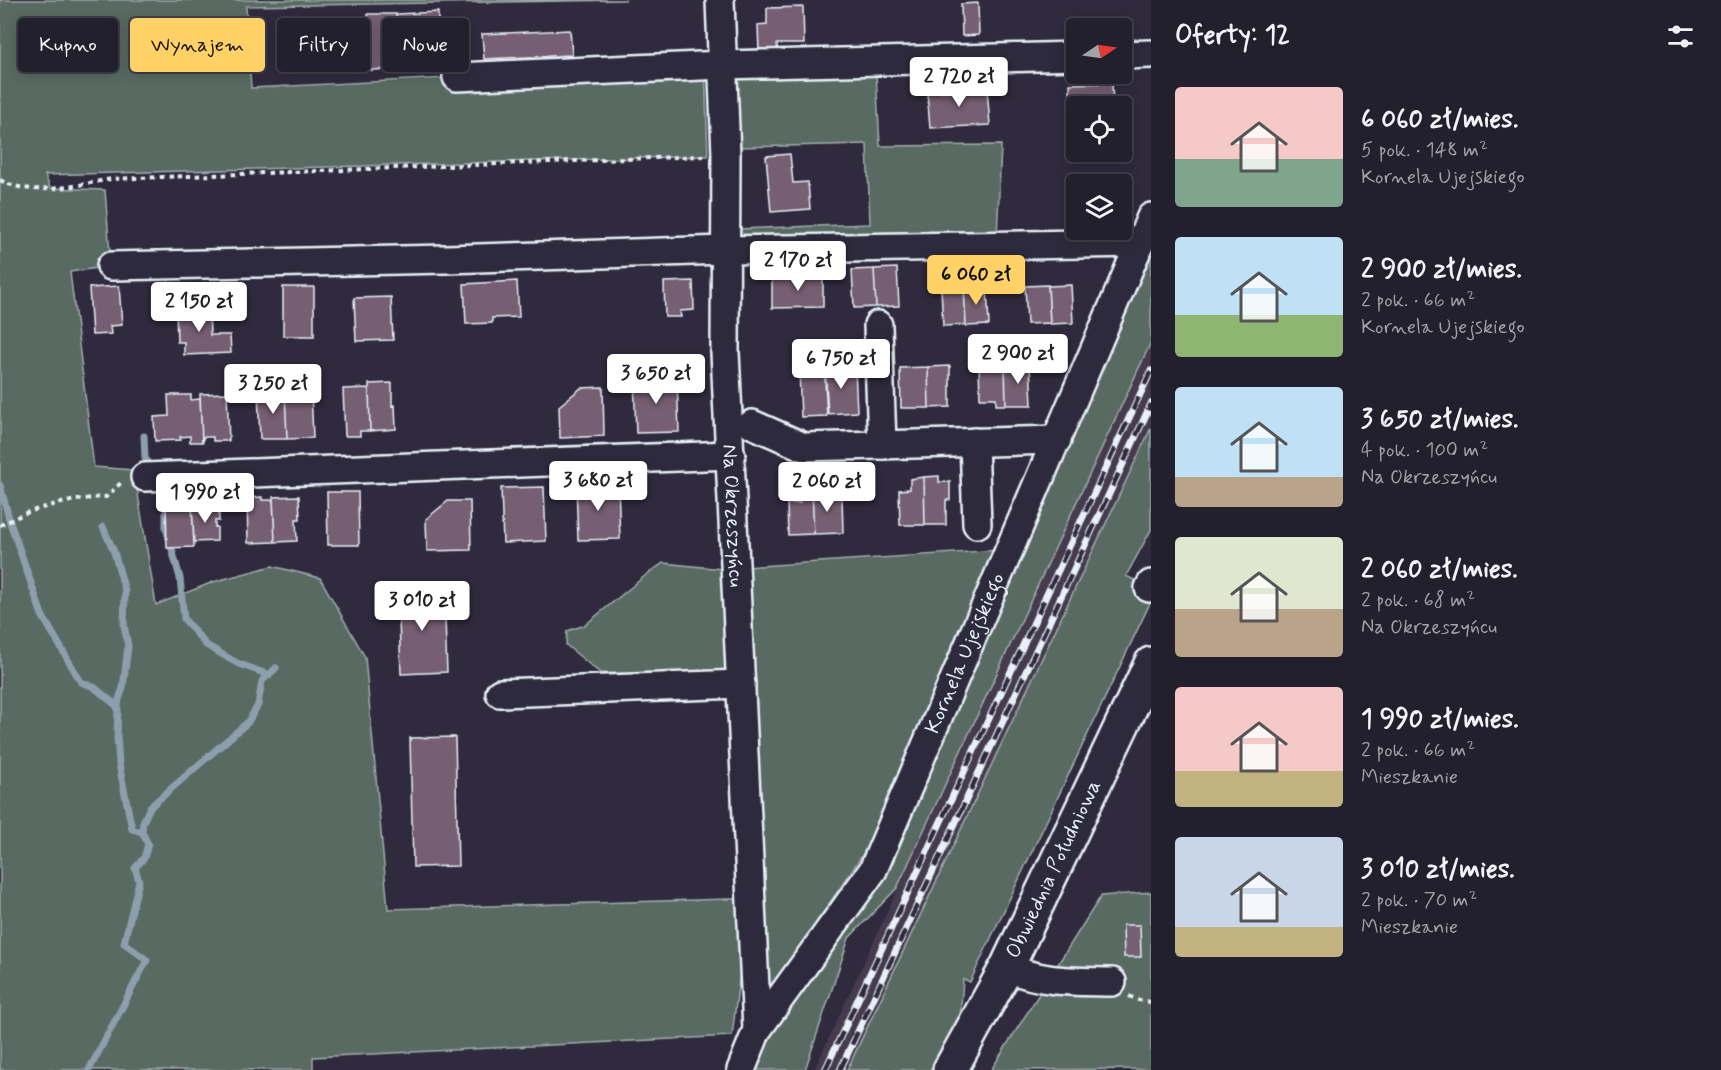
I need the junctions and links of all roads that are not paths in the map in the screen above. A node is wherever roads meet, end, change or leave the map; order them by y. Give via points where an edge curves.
1 (720, 0) edge
2 (1151, 54) edge
3 (1132, 55) edge
4 (1066, 56) edge
5 (723, 65) junction
6 (458, 77) dead end
7 (1151, 217) edge
8 (1140, 243) junction
9 (725, 250) junction
10 (111, 266) dead end
11 (878, 325) dead end
12 (752, 424) dead end
13 (1056, 440) junction
14 (974, 442) junction
15 (882, 445) junction
16 (731, 455) junction
17 (136, 477) road end
18 (977, 524) dead end
19 (1151, 664) edge
20 (741, 684) junction
21 (500, 693) dead end
22 (1006, 968) junction
23 (1112, 982) dead end
24 (757, 1030) junction
25 (741, 1070) edge
26 (950, 1070) edge

1 - 5 street, Na Okrzeszyńcu
2 - 3 street
4 - 5 street
5 - 6 street
5 - 9 street, Na Okrzeszyńcu
7 - 8 street, Kornela Ujejskiego
8 - 9 street
8 - 13 street, Kornela Ujejskiego
9 - 10 street
9 - 16 street, Na Okrzeszyńcu
11 - 15 street
12 - 15 street via 804,447
13 - 14 street
13 - 24 street, Kornela Ujejskiego via 873,870
14 - 15 street
14 - 18 street
16 - 17 street
16 - 20 street, Na Okrzeszyńcu
19 - 22 main road, Obwiednia Południowa
20 - 21 street
20 - 24 street, Na Okrzeszyńcu
22 - 23 street via 1046,980
22 - 26 main road, Obwiednia Południowa
24 - 25 street, Kornela Ujejskiego

